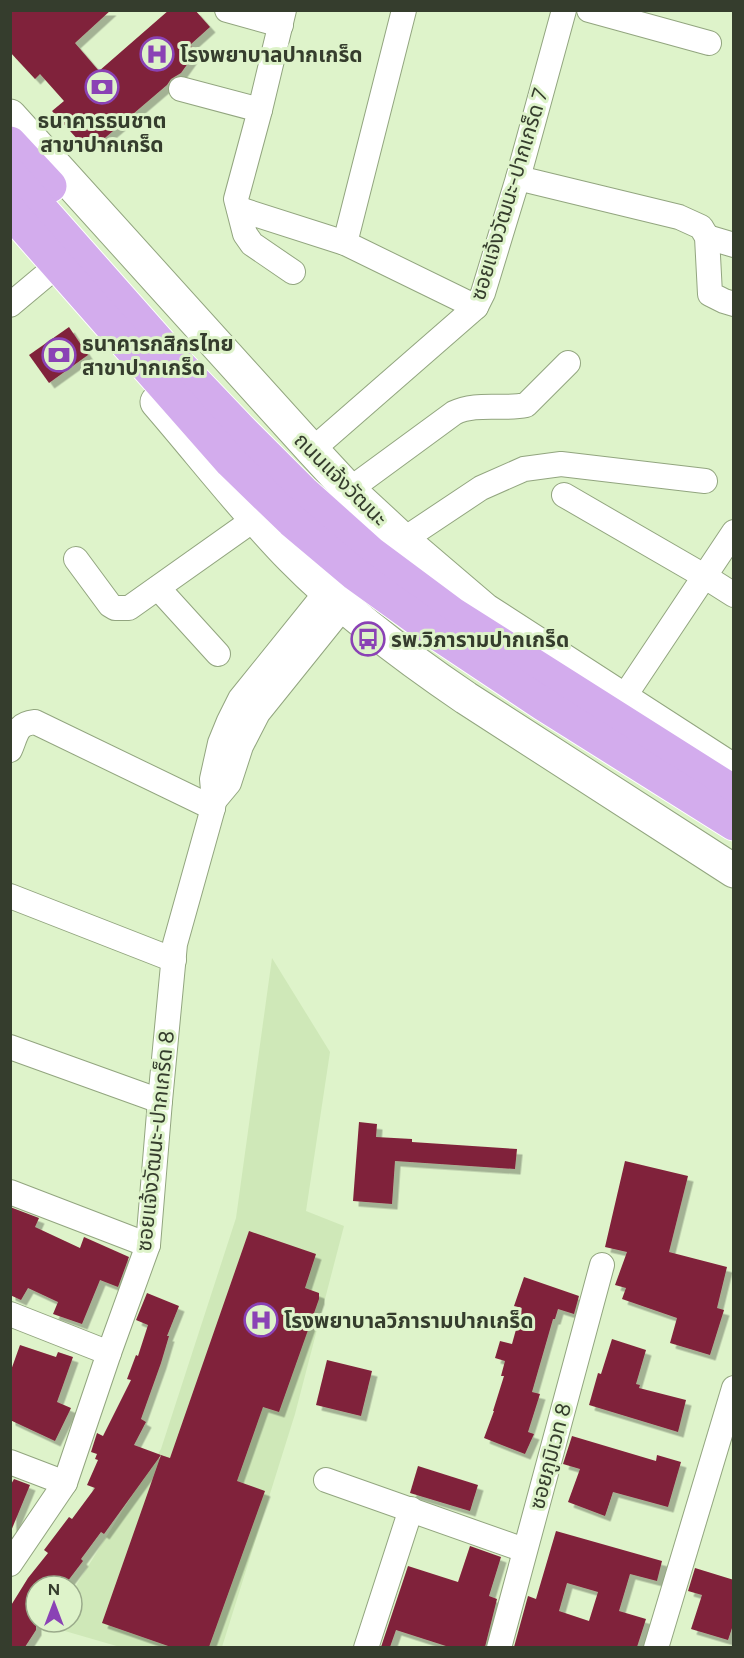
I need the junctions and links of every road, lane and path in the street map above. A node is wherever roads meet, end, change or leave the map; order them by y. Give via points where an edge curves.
1 (226, 10) edge
2 (404, 10) edge
3 (564, 10) edge
4 (589, 10) edge
5 (282, 18) edge
6 (709, 43) dead end
7 (181, 89) dead end
8 (260, 110) junction
9 (10, 116) edge
10 (10, 143) edge
11 (10, 174) edge
12 (518, 178) junction
13 (239, 209) junction
14 (10, 212) edge
15 (10, 233) edge
16 (707, 237) junction
17 (345, 243) junction
18 (734, 245) edge
19 (292, 272) dead end
20 (47, 274) junction
21 (734, 304) edge
22 (10, 305) edge
23 (476, 307) junction
24 (568, 363) dead end
25 (312, 450) junction
26 (231, 462) junction
27 (705, 481) dead end
28 (349, 490) junction
29 (564, 495) dead end
30 (256, 518) junction
31 (734, 532) edge
32 (403, 540) junction
33 (76, 560) dead end
34 (704, 576) junction
35 (158, 588) junction
36 (734, 595) edge
37 (336, 599) junction
38 (485, 610) junction
39 (218, 654) dead end
40 (622, 700) junction
41 (10, 750) edge
42 (734, 771) edge
43 (734, 792) edge
44 (213, 805) junction
45 (734, 824) edge
46 (734, 848) edge
47 (734, 871) edge
48 (10, 896) edge
49 (174, 960) junction
50 (10, 1047) edge
51 (160, 1101) junction
52 (10, 1192) edge
53 (148, 1245) junction
54 (602, 1265) dead end
55 (10, 1314) edge
56 (109, 1353) junction
57 (734, 1388) edge
58 (10, 1462) edge
59 (326, 1480) dead end
60 (65, 1483) junction
61 (411, 1509) junction
62 (524, 1550) junction
63 (10, 1564) edge
64 (366, 1647) edge
65 (498, 1647) edge
66 (656, 1647) edge

1 - 5 street
2 - 17 street
3 - 12 street, ซอยแจ้งวัฒนะ-ปากเกร็ด 7
4 - 6 street
5 - 8 street
7 - 8 street
8 - 13 street via 236,199
9 - 25 main road, ถนนแจ้งวัฒนะ
10 - 38 main road via 334,503 387,546
11 - 43 main road, ถนนแจ้งวัฒนะ via 201,389 303,492 371,553 453,614
12 - 16 street via 679,217 701,227
12 - 23 street, ซอยแจ้งวัฒนะ-ปากเกร็ด 7
13 - 17 street
13 - 19 street via 245,234 252,244
14 - 26 main road
15 - 20 main road
16 - 18 street
16 - 21 street via 710,294
17 - 23 street
20 - 22 street
20 - 30 main road
23 - 25 street, ซอยแจ้งวัฒนะ-ปากเกร็ด 7
24 - 28 street via 526,405 464,408
25 - 28 main road, ถนนแจ้งวัฒนะ
26 - 45 main road via 355,574 534,698
26 - 46 main road via 296,544 362,604 405,636
27 - 32 street via 561,464 524,469 481,488
28 - 32 main road, ถนนแจ้งวัฒนะ
29 - 34 street
30 - 35 street
30 - 37 main road
31 - 34 street
32 - 38 main road, ถนนแจ้งวัฒนะ
33 - 35 street via 115,608 129,608
34 - 36 street
34 - 40 street
35 - 39 street
37 - 44 street, ซอยแจ้งวัฒนะ-ปากเกร็ด 8 via 258,713 241,746 230,783
37 - 47 main road via 430,673
38 - 40 main road, ถนนแจ้งวัฒนะ
40 - 42 main road, ถนนแจ้งวัฒนะ
41 - 44 street via 19,728 35,722
44 - 49 street, ซอยแจ้งวัฒนะ-ปากเกร็ด 8
48 - 49 street
49 - 51 street, ซอยแจ้งวัฒนะ-ปากเกร็ด 8
50 - 51 street
51 - 53 street, ซอยแจ้งวัฒนะ-ปากเกร็ด 8
52 - 53 street
53 - 56 street, ซอยแจ้งวัฒนะ-ปากเกร็ด 8
54 - 62 street, ซอยภูมิเวท 8
55 - 56 street
56 - 60 street, ซอยแจ้งวัฒนะ-ปากเกร็ด 8
57 - 66 street
58 - 60 street
59 - 61 street
60 - 63 street, ซอยแจ้งวัฒนะ-ปากเกร็ด 8
61 - 62 street
61 - 64 street
62 - 65 street, ซอยภูมิเวท 8

